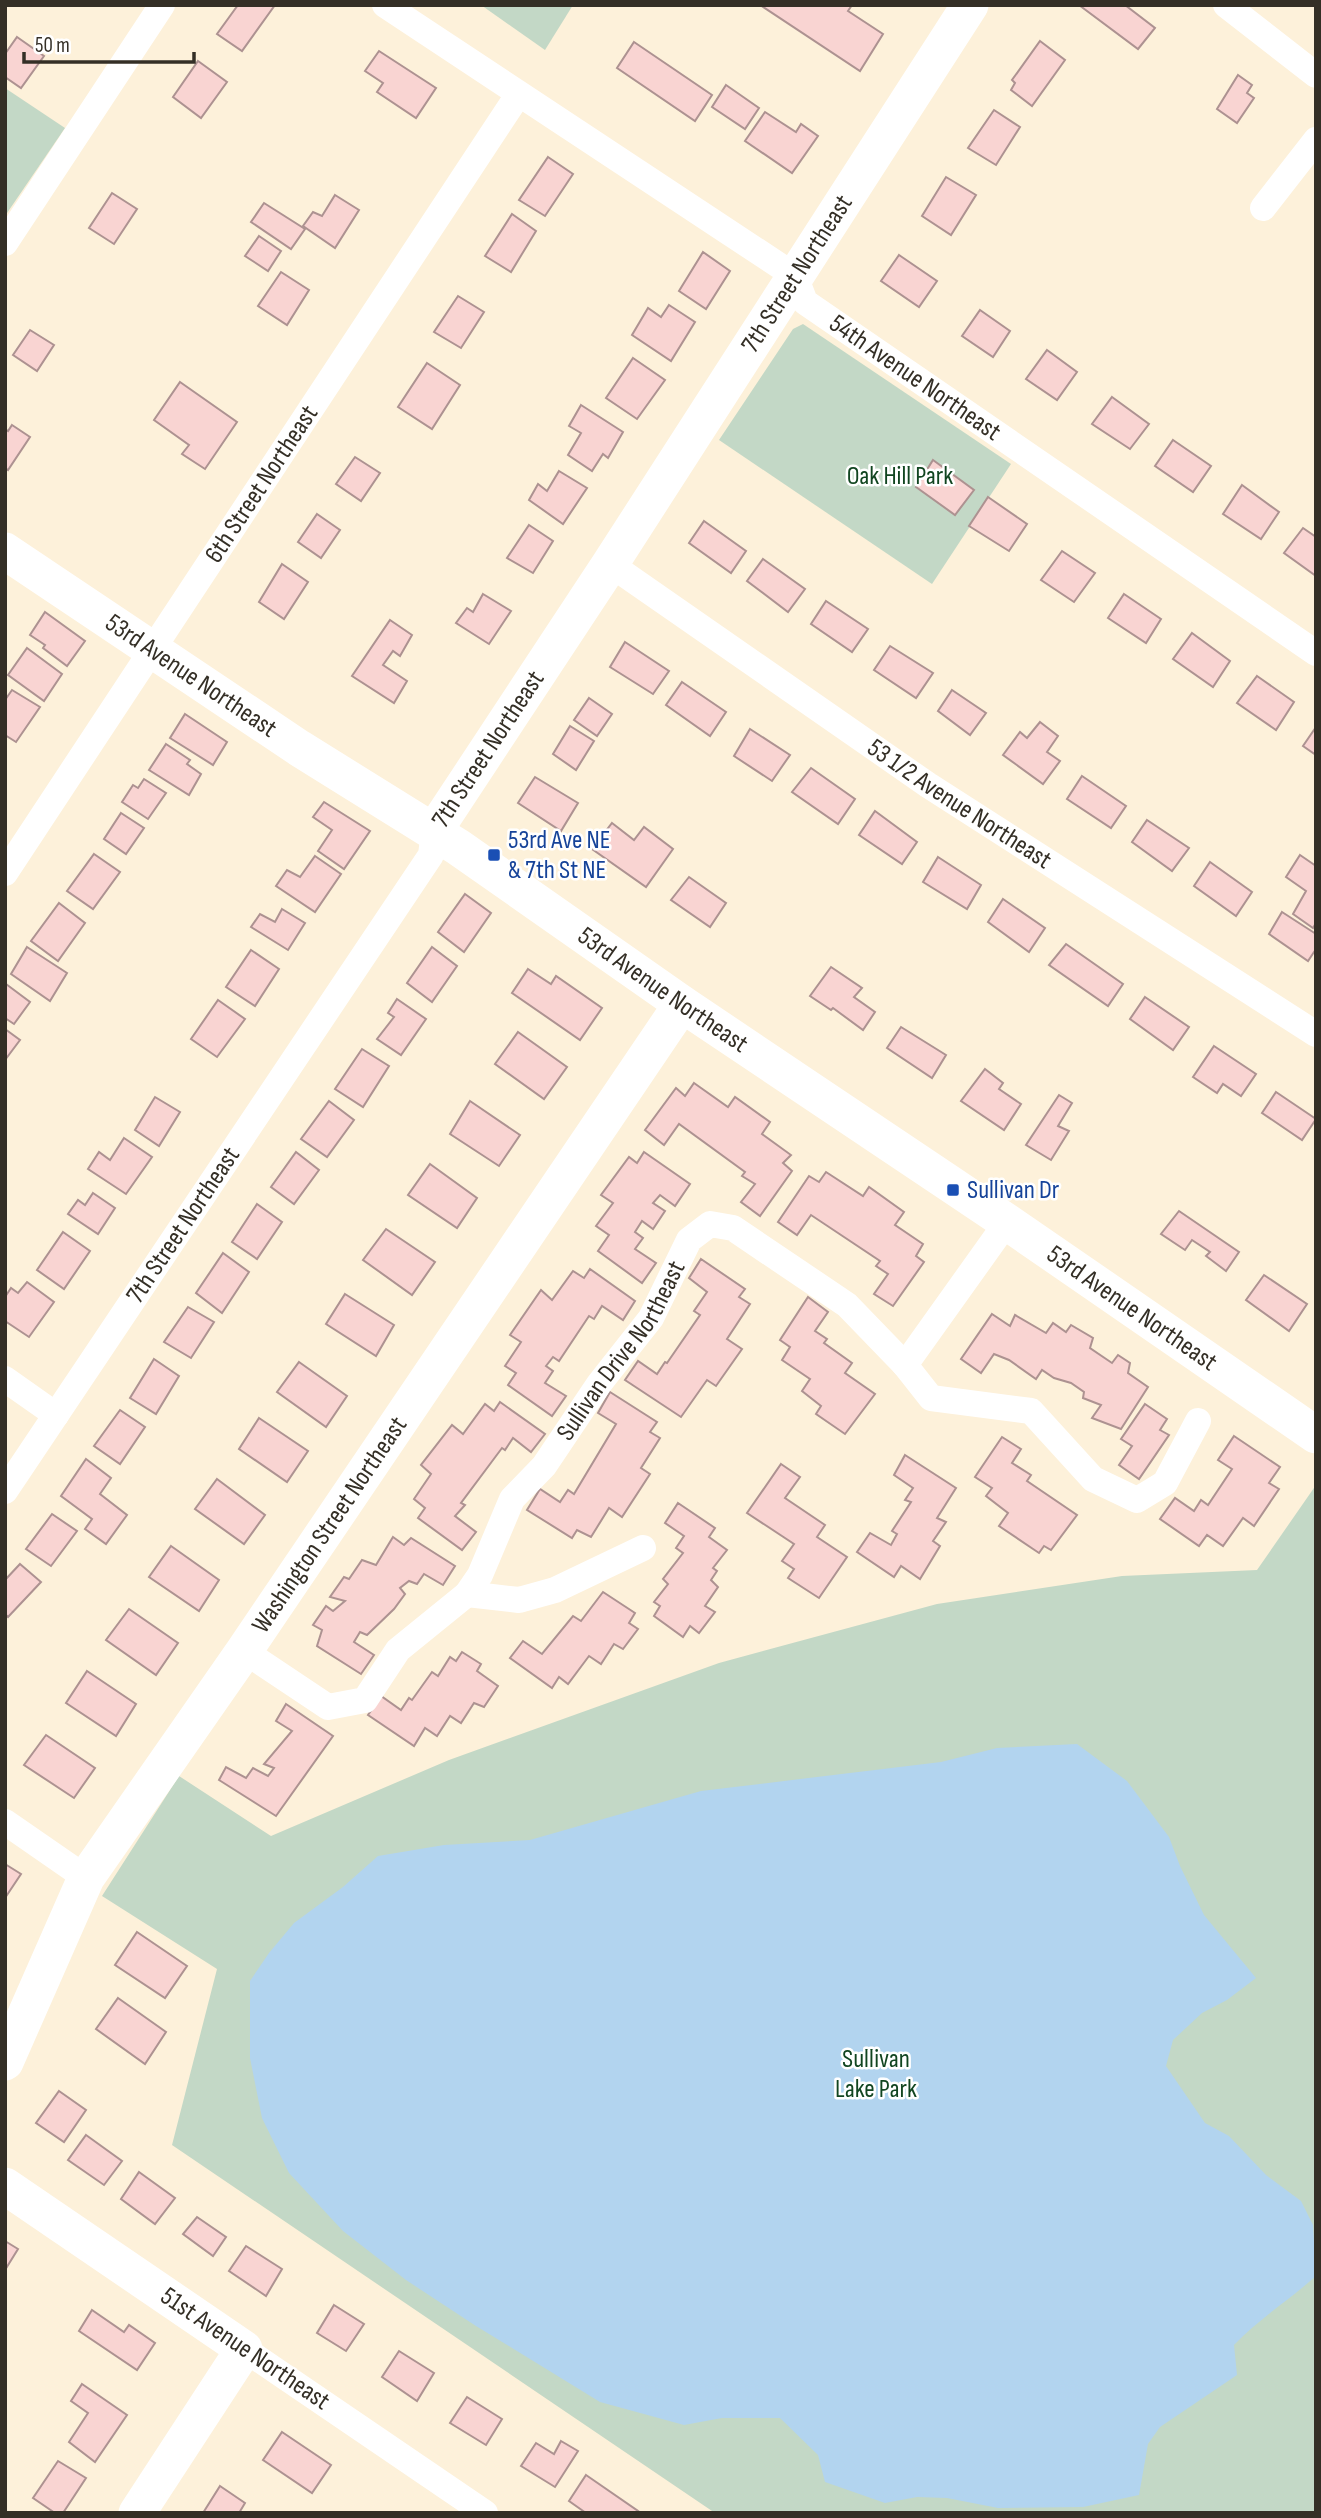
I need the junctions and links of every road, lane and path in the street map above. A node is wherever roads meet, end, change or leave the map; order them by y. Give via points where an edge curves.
1 (162, 5) edge
2 (385, 5) edge
3 (970, 5) edge
4 (1226, 5) edge
5 (1316, 75) edge
6 (518, 94) junction
7 (1316, 140) edge
8 (1263, 208) dead end
9 (5, 243) edge
10 (795, 276) junction
11 (5, 551) edge
12 (610, 564) junction
13 (154, 650) junction
14 (1316, 653) edge
15 (434, 831) junction
16 (5, 873) edge
17 (682, 1004) junction
18 (1316, 1034) edge
19 (1007, 1222) junction
20 (905, 1365) junction
21 (5, 1379) edge
22 (57, 1415) junction
23 (1198, 1421) dead end
24 (1316, 1435) edge
25 (5, 1491) edge
26 (643, 1548) dead end
27 (467, 1594) junction
28 (244, 1651) junction
29 (5, 1822) edge
30 (86, 1878) junction
31 (5, 2062) edge
32 (5, 2186) edge
33 (244, 2349) junction
34 (137, 2513) edge
35 (485, 2513) edge

1 - 9 street
2 - 6 street
3 - 10 street, 7th Street Northeast
4 - 5 street
6 - 10 street
6 - 13 street, 6th Street Northeast
7 - 8 street
10 - 12 street, 7th Street Northeast
10 - 14 street, 54th Avenue Northeast via 804,302
11 - 13 street, 53rd Avenue Northeast
12 - 15 street, 7th Street Northeast
12 - 18 street, 53 1/2 Avenue Northeast via 928,785
13 - 15 street, 53rd Avenue Northeast via 299,748
13 - 16 street, 6th Street Northeast
15 - 17 street, 53rd Avenue Northeast
15 - 22 street, 7th Street Northeast via 431,855
17 - 19 street, 53rd Avenue Northeast
17 - 28 street, Washington Street Northeast
19 - 20 street
19 - 24 street, 53rd Avenue Northeast
20 - 23 street, Sullivan Drive Northeast via 931,1398 1031,1411 1093,1479 1137,1500 1165,1483
20 - 27 street, Sullivan Drive Northeast via 848,1304 733,1228 710,1224 689,1240 651,1318 544,1466 512,1499 480,1575
21 - 22 street
22 - 25 street, 7th Street Northeast
26 - 27 street via 555,1590 519,1600
27 - 28 street, Sullivan Drive Northeast via 398,1650 365,1700 328,1707
28 - 30 street, Washington Street Northeast
29 - 30 street
30 - 31 street, Washington Street Northeast
32 - 33 street, 51st Avenue Northeast
33 - 34 street
33 - 35 street, 51st Avenue Northeast

